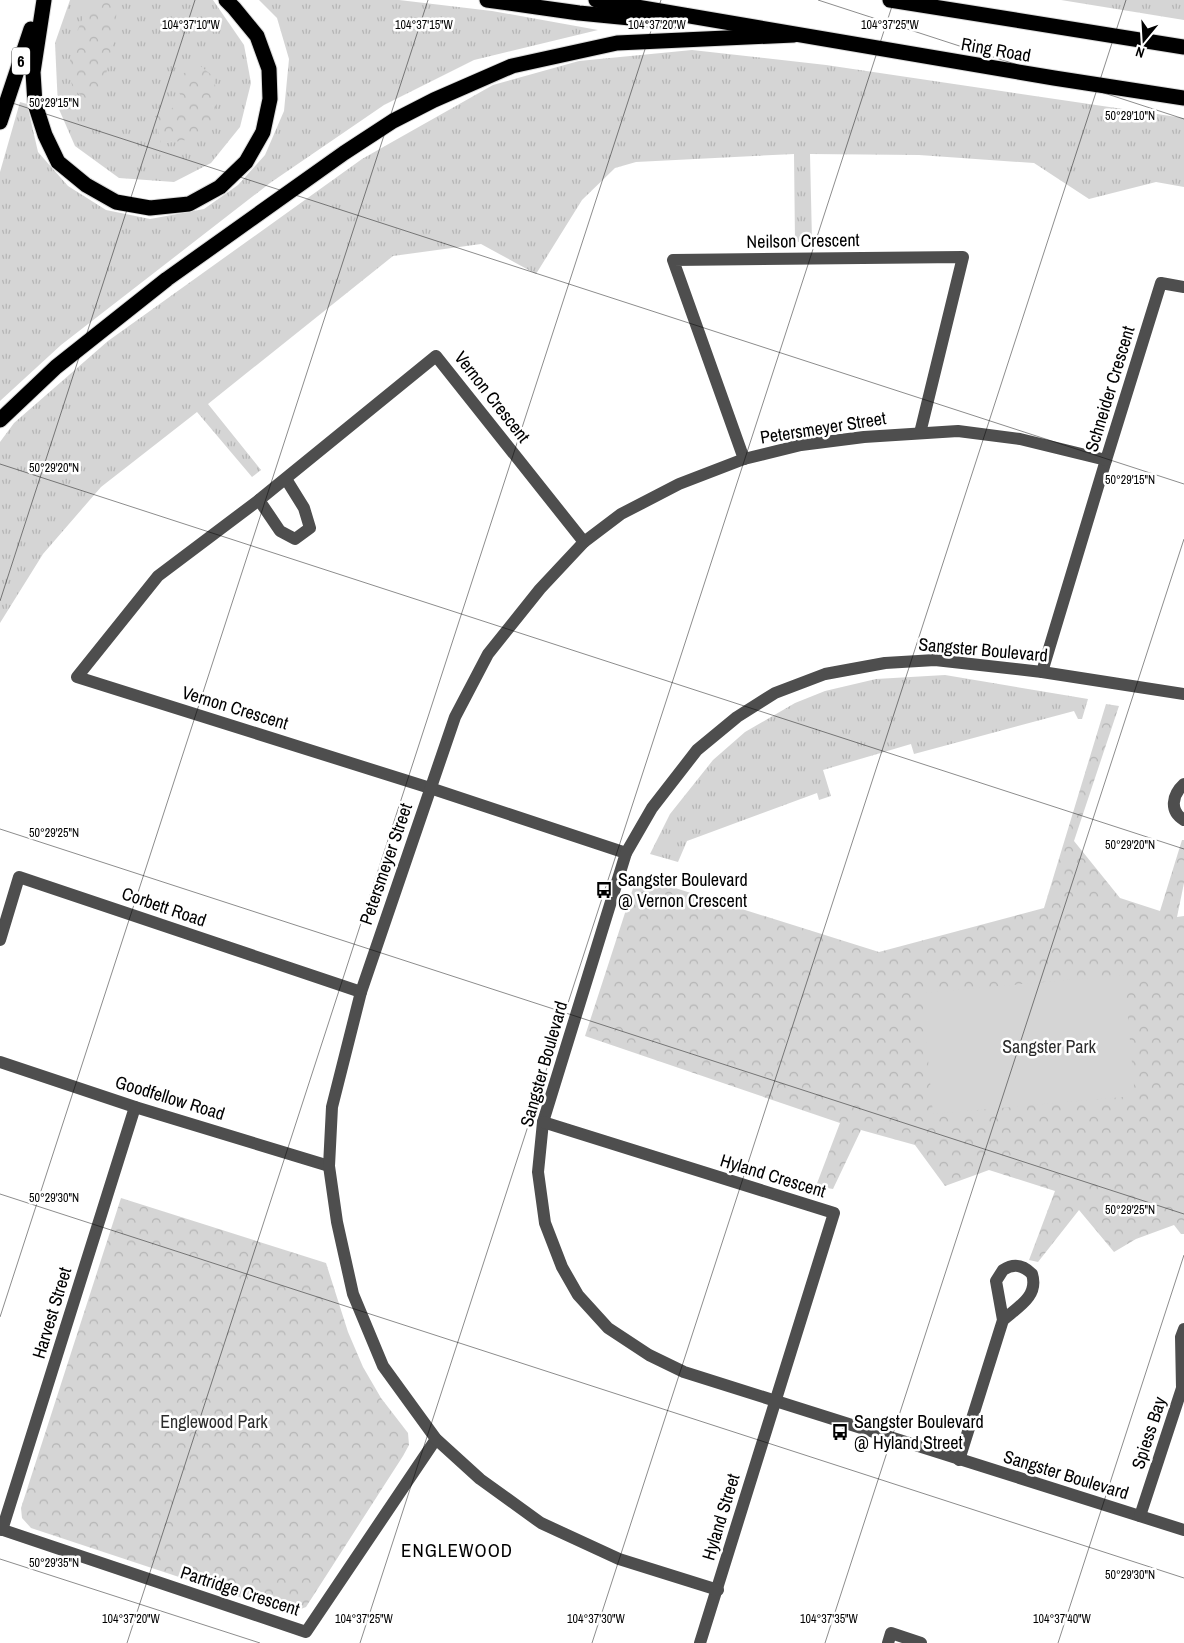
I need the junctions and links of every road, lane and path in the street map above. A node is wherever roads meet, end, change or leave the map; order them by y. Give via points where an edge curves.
1 (43, 0) edge
2 (226, 0) edge
3 (487, 0) edge
4 (596, 0) edge
5 (890, 0) edge
6 (794, 35) junction
7 (1184, 47) edge
8 (1184, 98) edge
9 (0, 122) edge
10 (1184, 287) edge
11 (0, 420) edge
12 (920, 433) junction
13 (744, 459) junction
14 (1106, 460) junction
15 (286, 479) junction
16 (259, 500) junction
17 (584, 542) junction
18 (1042, 672) junction
19 (1184, 694) edge
20 (1184, 784) edge
21 (430, 788) junction
22 (1184, 820) edge
23 (626, 853) junction
24 (0, 940) edge
25 (361, 992) junction
26 (0, 1062) edge
27 (135, 1107) junction
28 (543, 1122) junction
29 (330, 1166) junction
30 (1004, 1320) dead end
31 (1184, 1329) edge
32 (1183, 1387) edge
33 (774, 1400) junction
34 (436, 1439) junction
35 (959, 1460) junction
36 (1140, 1516) junction
37 (1, 1530) edge
38 (1184, 1530) edge
39 (718, 1590) junction
40 (700, 1643) edge
41 (888, 1643) edge
42 (921, 1643) edge

1 - 2 highway via 33,72 35,104 58,162 86,185 116,202 150,208 188,204 220,187 246,162 263,132 270,99 269,69 257,36
1 - 9 highway, 6
3 - 6 highway
4 - 6 highway, Ring Road
5 - 7 highway, Ring Road
6 - 8 highway, Ring Road
6 - 11 highway via 617,44 572,52 512,66 434,100 344,153 167,279 56,367
10 - 14 street, Schneider Crescent via 1161,283
12 - 13 street, Petersmeyer Street via 802,445
12 - 13 street, Neilson Crescent via 963,258 673,260
12 - 14 street, Petersmeyer Street via 958,431 1020,439
13 - 17 street, Petersmeyer Street via 679,484 621,514
14 - 18 street, Schneider Crescent
15 - 16 street, Vernon Crescent
15 - 16 street via 304,508 310,528 295,539 280,531
15 - 17 street, Vernon Crescent via 436,356
16 - 21 street, Vernon Crescent via 158,576 77,677
17 - 21 street, Petersmeyer Street via 540,589 488,654 455,717
18 - 19 street, Sangster Boulevard
18 - 23 street, Sangster Boulevard via 935,660 885,663 825,674 775,694 737,716 697,750 652,808
20 - 22 street via 1174,800 1176,813
21 - 23 street, Vernon Crescent
21 - 25 street, Petersmeyer Street
23 - 28 street, Sangster Boulevard
24 - 25 street, Corbett Road via 19,876
25 - 29 street, Petersmeyer Street via 332,1107
26 - 27 street, Goodfellow Road
27 - 29 street, Goodfellow Road
27 - 37 street, Harvest Street
28 - 33 street, Sangster Boulevard via 538,1172 545,1223 562,1267 578,1295 608,1328 649,1354 684,1372
28 - 33 street, Hyland Crescent via 834,1213
29 - 34 street, Petersmeyer Street via 337,1222 353,1294 383,1366
30 - 35 street
31 - 32 street, Spiess Bay via 1181,1337
32 - 36 street, Spiess Bay
33 - 35 street, Sangster Boulevard
33 - 39 street, Hyland Street
34 - 37 street, Partridge Crescent via 306,1632
34 - 39 street, Petersmeyer Street via 480,1479 541,1523 619,1559
35 - 36 street, Sangster Boulevard
36 - 38 street, Sangster Boulevard
39 - 40 street, Hyland Street
41 - 42 street via 891,1634

